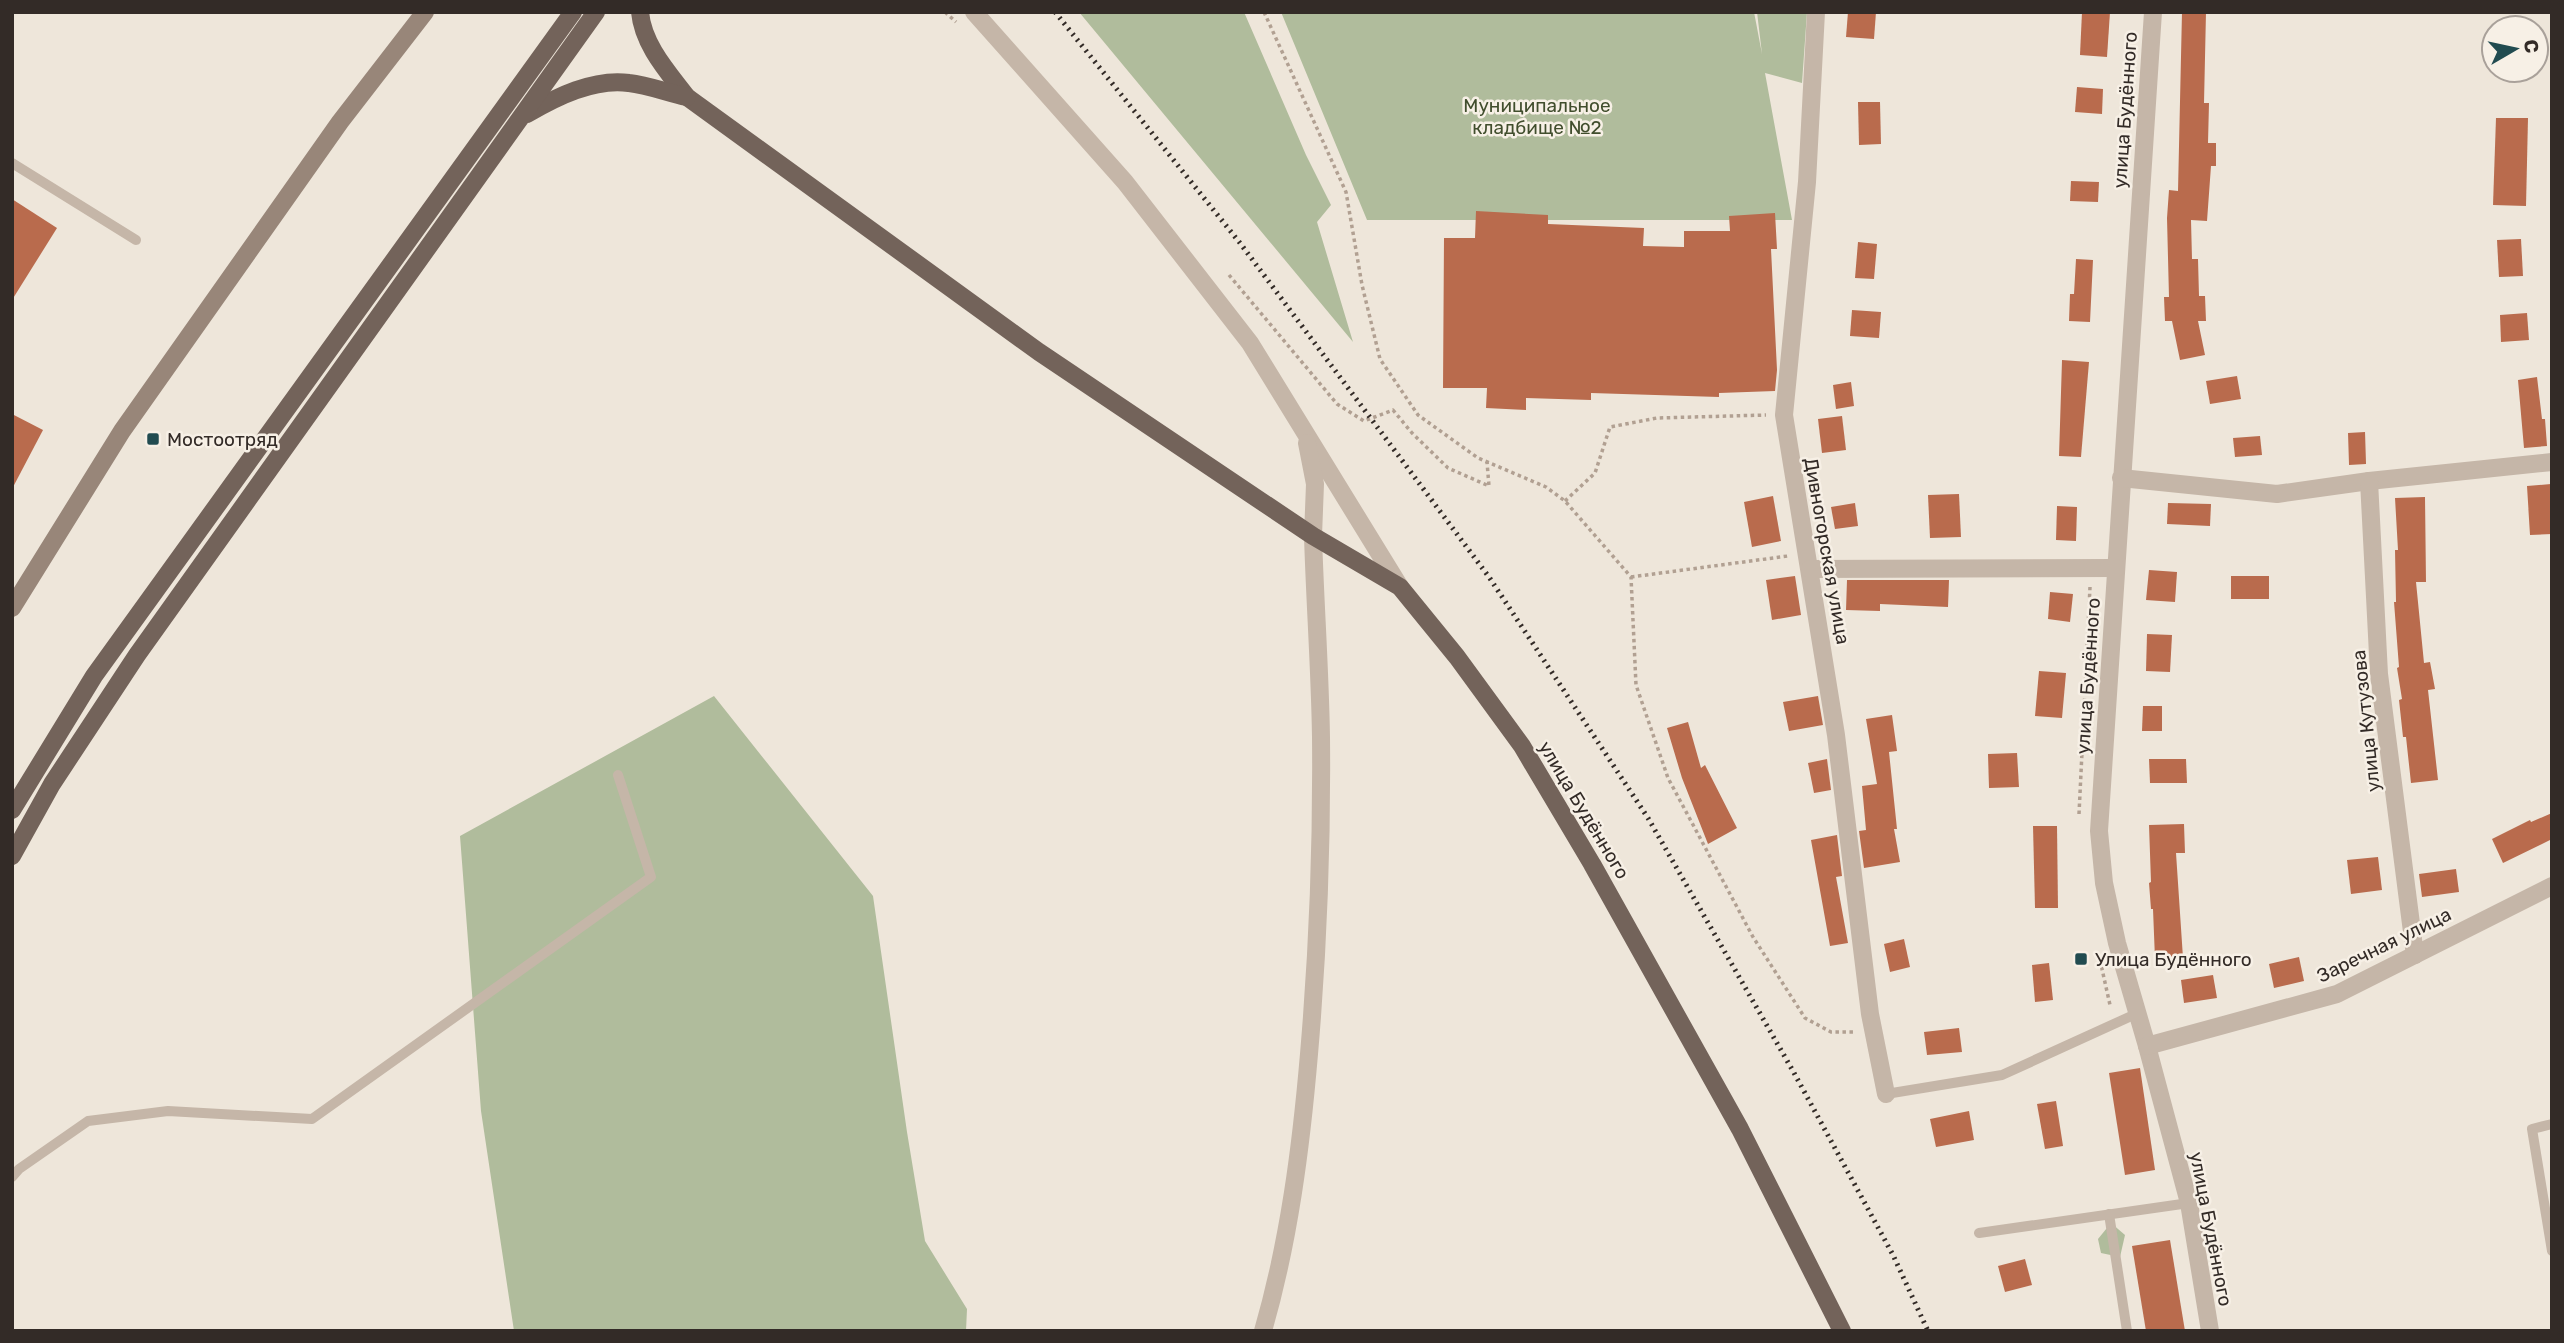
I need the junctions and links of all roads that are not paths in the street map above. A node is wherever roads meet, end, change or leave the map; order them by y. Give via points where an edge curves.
1 (425, 12) edge
2 (573, 12) edge
3 (596, 12) edge
4 (640, 12) edge
5 (974, 12) edge
6 (1816, 12) edge
7 (2153, 12) edge
8 (687, 97) junction
9 (512, 113) junction
10 (12, 163) edge
11 (136, 240) dead end
12 (1305, 429) junction
13 (2552, 462) edge
14 (2121, 478) junction
15 (2369, 481) junction
16 (1313, 536) junction
17 (1807, 562) junction
18 (2116, 568) junction
19 (1400, 587) junction
20 (12, 608) edge
21 (618, 775) dead end
22 (12, 810) edge
23 (12, 856) edge
24 (2552, 886) edge
25 (2416, 955) junction
26 (2138, 1013) junction
27 (2147, 1046) junction
28 (1885, 1094) joint
29 (2552, 1124) edge
30 (12, 1177) edge
31 (2189, 1203) junction
32 (2109, 1214) junction
33 (1979, 1233) dead end
34 (2552, 1251) edge
35 (1263, 1331) edge
36 (1842, 1331) edge
37 (2127, 1331) edge
38 (2210, 1331) edge

1 - 20 main road via 340,122 122,431
2 - 9 main road
3 - 9 main road
4 - 8 main road via 641,25 659,60
5 - 12 street via 1125,182 1250,343
6 - 17 street, Дивногорская улица via 1807,183 1784,415
7 - 14 street, улица Будённого
8 - 9 main road via 628,82 587,86
8 - 16 main road via 1039,352
9 - 22 main road via 94,676
9 - 23 main road via 137,655 52,784
10 - 11 lane
12 - 16 street via 1315,484
12 - 19 street
13 - 15 street
14 - 15 street via 2277,494
14 - 18 street, улица Будённого
15 - 25 street, улица Кутузова via 2379,674
16 - 19 main road
16 - 35 street via 1321,735 1315,982 1290,1216
17 - 18 street
17 - 28 street, Дивногорская улица via 1836,735
18 - 26 street, улица Будённого via 2099,831 2106,895
19 - 36 main road, улица Будённого via 1522,746 1740,1129
21 - 30 lane via 651,877 312,1119 169,1111 88,1121
24 - 25 street, Заречная улица
25 - 27 street, Заречная улица via 2337,994
26 - 27 street, улица Будённого
26 - 28 lane via 2001,1075
27 - 31 street, улица Будённого
29 - 34 lane via 2532,1129
31 - 32 lane
31 - 38 street, улица Будённого
32 - 33 lane
32 - 37 lane

